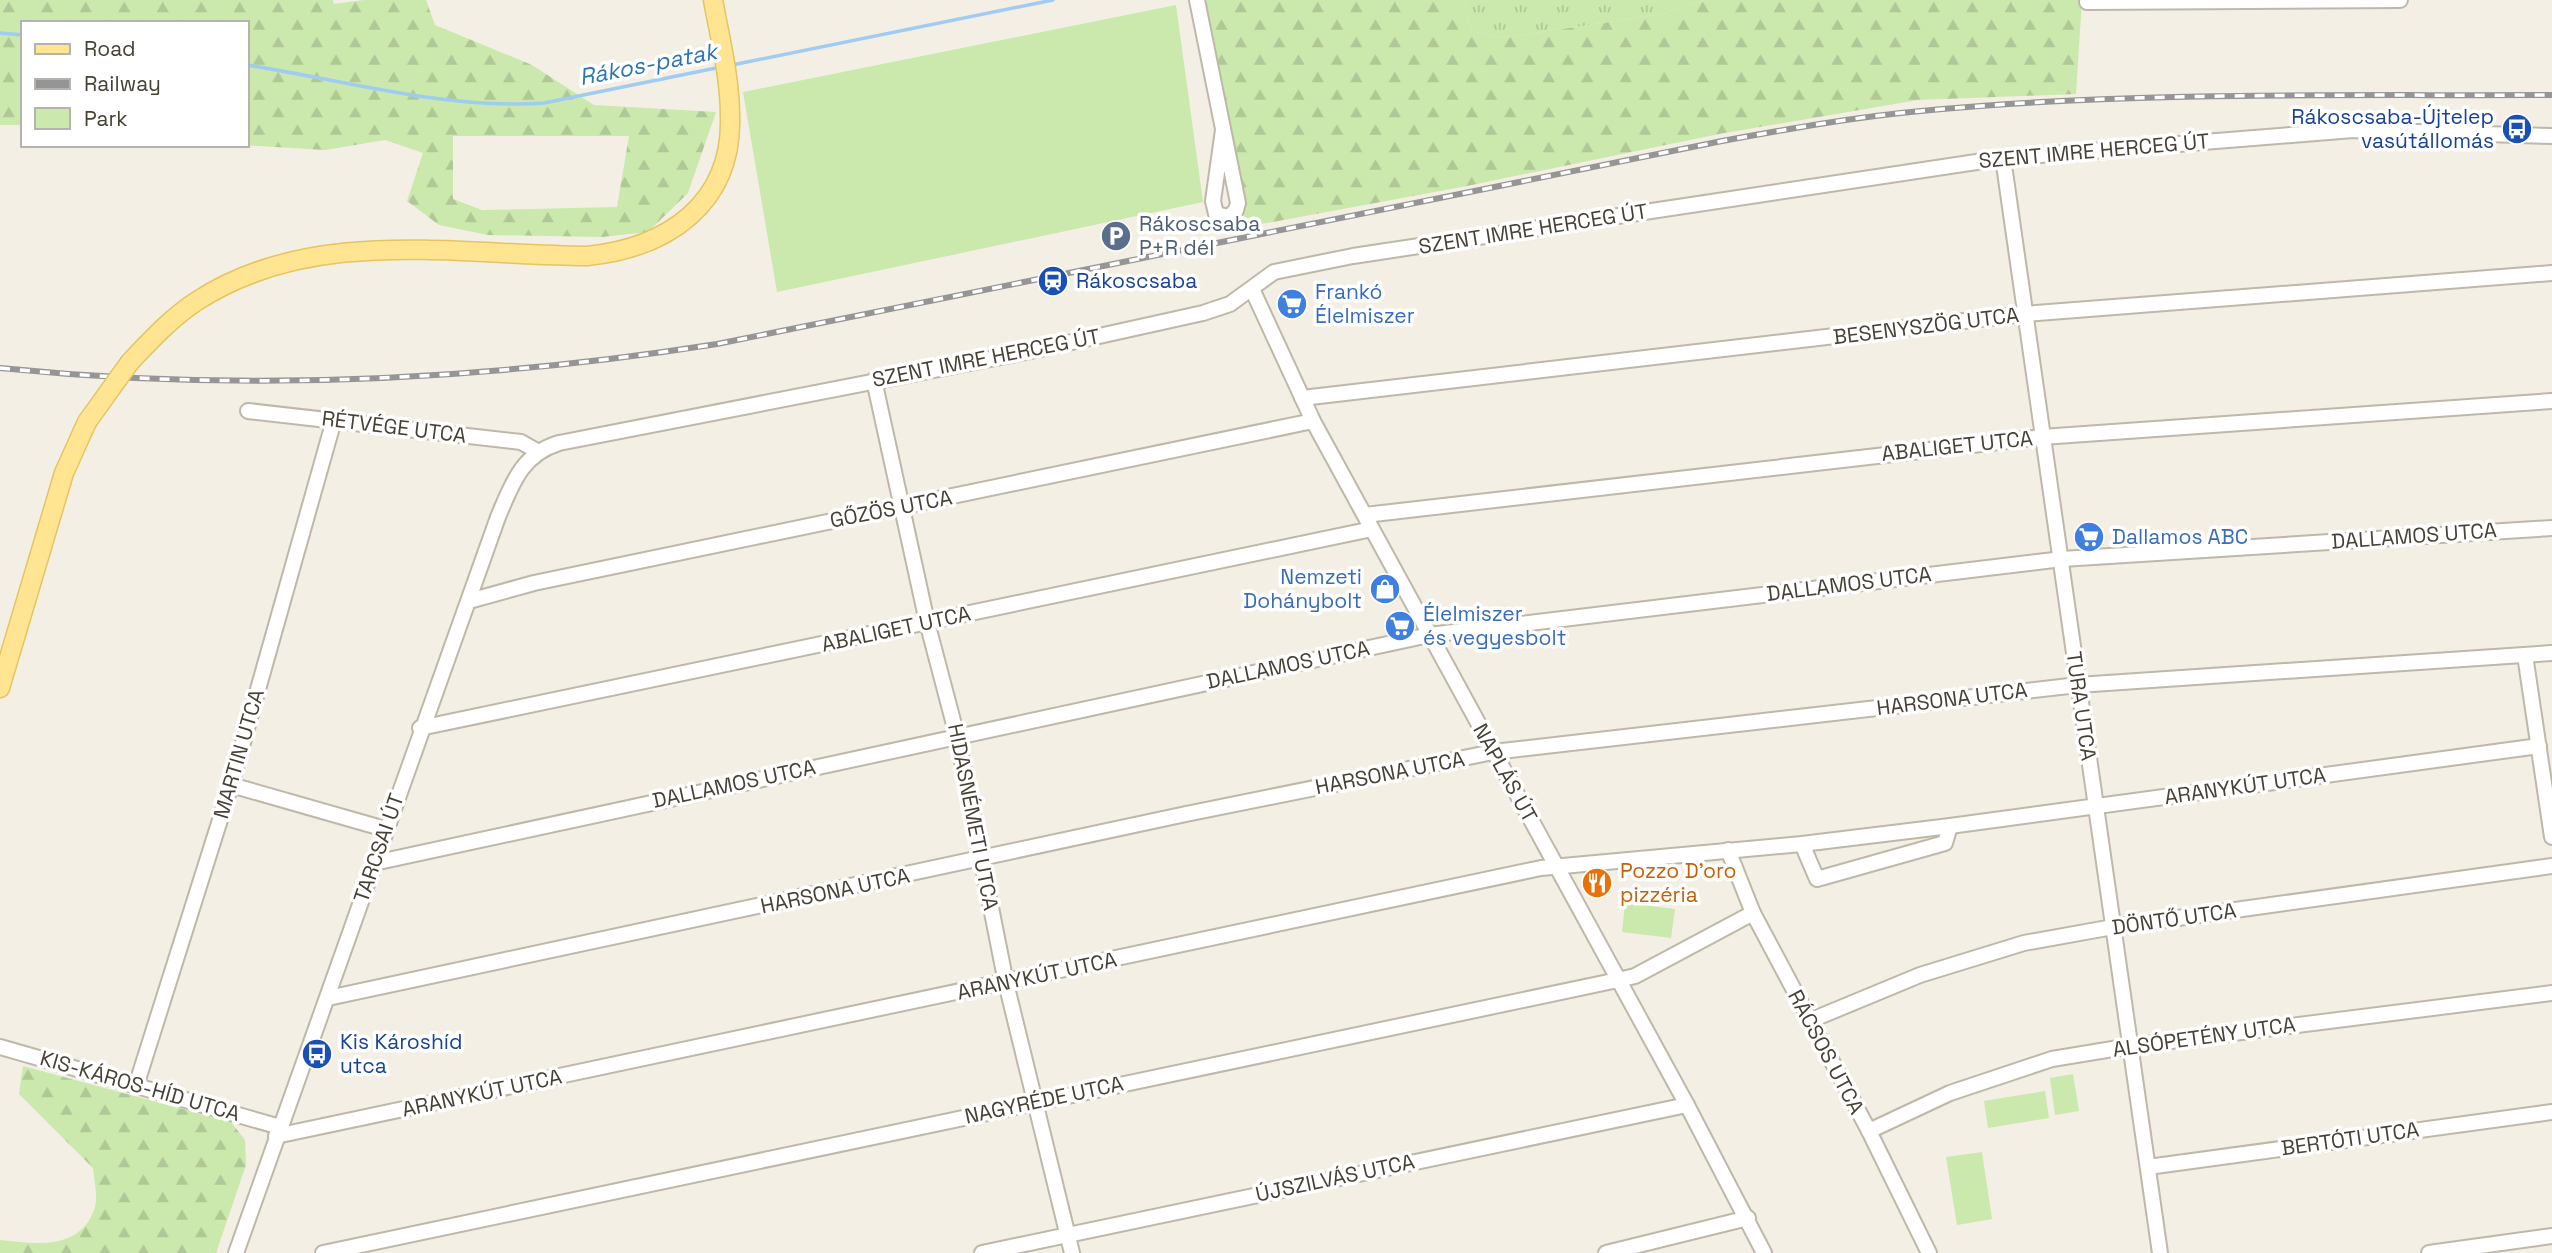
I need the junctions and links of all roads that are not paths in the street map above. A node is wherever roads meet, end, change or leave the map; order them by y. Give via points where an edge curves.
1 (713, 0) edge
2 (1197, 0) edge
3 (2400, 0) edge
4 (2087, 2) edge
5 (1223, 130) junction
6 (2552, 136) edge
7 (2003, 158) junction
8 (2552, 274) edge
9 (1252, 289) junction
10 (2024, 314) junction
11 (874, 380) junction
12 (1302, 398) junction
13 (2552, 401) edge
14 (248, 411) dead end
15 (334, 420) junction
16 (1314, 421) junction
17 (2042, 437) junction
18 (537, 451) junction
19 (904, 506) junction
20 (1365, 515) junction
21 (2552, 528) edge
22 (1372, 529) junction
23 (2062, 559) junction
24 (469, 601) junction
25 (927, 622) junction
26 (1429, 635) junction
27 (2552, 653) edge
28 (2525, 655) junction
29 (2078, 685) junction
30 (0, 688) edge
31 (420, 728) junction
32 (957, 736) junction
33 (2539, 746) junction
34 (1493, 752) junction
35 (231, 785) junction
36 (2095, 806) junction
37 (1950, 826) junction
38 (385, 829) junction
39 (2552, 837) edge
40 (1802, 844) junction
41 (1728, 850) junction
42 (981, 860) junction
43 (374, 863) junction
44 (1556, 866) junction
45 (2552, 866) edge
46 (1753, 913) junction
47 (2113, 927) junction
48 (1619, 981) junction
49 (1006, 983) junction
50 (2552, 993) edge
51 (328, 998) junction
52 (1809, 1021) junction
53 (2131, 1046) junction
54 (0, 1047) edge
55 (135, 1086) junction
56 (1034, 1102) junction
57 (1688, 1105) junction
58 (2552, 1112) edge
59 (278, 1131) junction
60 (1869, 1131) junction
61 (2148, 1167) junction
62 (1748, 1218) junction
63 (1066, 1235) junction
64 (2552, 1236) edge
65 (236, 1253) edge
66 (323, 1253) edge
67 (982, 1253) edge
68 (1072, 1253) edge
69 (1606, 1253) edge
70 (1765, 1253) edge
71 (1929, 1253) edge
72 (2160, 1253) edge
73 (2429, 1253) edge

1 - 30 main road, bridge via 730,116 728,146 714,186 685,222 620,253 360,251 302,257 263,267 196,301 167,323 108,388 87,422 64,473
2 - 5 street
3 - 4 street
5 - 5 street via 1213,201 1216,214 1229,217 1238,203
6 - 7 street, SZENT IMRE HERCEG ÚT via 2353,130
7 - 9 street, SZENT IMRE HERCEG ÚT via 1353,256 1274,272
7 - 10 street, TURA UTCA
8 - 10 street, BESENYSZÖG UTCA
9 - 11 street, SZENT IMRE HERCEG ÚT via 1230,304 1203,313
9 - 12 street, NAPLÁS ÚT
10 - 12 street, BESENYSZÖG UTCA
10 - 17 street, TURA UTCA
11 - 18 street, SZENT IMRE HERCEG ÚT
11 - 19 street, HIDASNÉMETI UTCA
12 - 16 street, NAPLÁS ÚT
13 - 17 street, ABALIGET UTCA
14 - 15 street, RÉTVÉGE UTCA
15 - 18 street, RÉTVÉGE UTCA via 521,442
15 - 35 street, MARTIN UTCA
16 - 19 street, GŐZÖS UTCA
16 - 20 street, NAPLÁS ÚT
17 - 20 street, ABALIGET UTCA
17 - 23 street, TURA UTCA
18 - 24 street, TARCSAI ÚT via 526,461 506,497
19 - 24 street, GŐZÖS UTCA via 534,583
19 - 25 street, HIDASNÉMETI UTCA
20 - 22 street, NAPLÁS ÚT
21 - 23 street, DALLAMOS UTCA
22 - 25 street, ABALIGET UTCA
22 - 26 street, NAPLÁS ÚT
23 - 26 street, DALLAMOS UTCA
23 - 29 street, TURA UTCA
24 - 31 street, TARCSAI ÚT
25 - 31 street, ABALIGET UTCA
25 - 32 street, HIDASNÉMETI UTCA
26 - 32 street, DALLAMOS UTCA
26 - 34 street, NAPLÁS ÚT
27 - 28 street, HARSONA UTCA
28 - 29 street, HARSONA UTCA
28 - 33 street
29 - 34 street, HARSONA UTCA
29 - 36 street, TURA UTCA
31 - 38 street, TARCSAI ÚT
32 - 42 street, HIDASNÉMETI UTCA
32 - 43 street, DALLAMOS UTCA
33 - 36 street, ARANYKÚT UTCA
33 - 39 street
34 - 42 street, HARSONA UTCA
34 - 44 street, NAPLÁS ÚT
35 - 38 street
35 - 55 street, MARTIN UTCA
36 - 37 street, ARANYKÚT UTCA
36 - 47 street, TURA UTCA
37 - 40 street, ARANYKÚT UTCA
37 - 40 street via 1945,843 1817,879
38 - 43 street, TARCSAI ÚT
40 - 41 street, ARANYKÚT UTCA
41 - 44 street, ARANYKÚT UTCA
41 - 46 street, RÁCSOS UTCA
42 - 49 street, HIDASNÉMETI UTCA
42 - 51 street, HARSONA UTCA
43 - 51 street, TARCSAI ÚT
44 - 48 street, NAPLÁS ÚT
44 - 49 street, ARANYKÚT UTCA
45 - 47 street, DÖNTŐ UTCA
46 - 48 street, NAGYRÉDE UTCA
46 - 52 street, RÁCSOS UTCA
47 - 52 street, DÖNTŐ UTCA via 2024,943 1946,967
47 - 53 street, TURA UTCA
48 - 56 street, NAGYRÉDE UTCA
48 - 57 street, NAPLÁS ÚT
49 - 56 street, HIDASNÉMETI UTCA
49 - 59 street, ARANYKÚT UTCA
50 - 53 street, ALSÓPETÉNY UTCA
51 - 59 street, TARCSAI ÚT
52 - 60 street, RÁCSOS UTCA
53 - 60 street, ALSÓPETÉNY UTCA via 2052,1059 1950,1093
53 - 61 street, TURA UTCA
54 - 55 street, KIS-KÁROS-HÍD UTCA
55 - 59 street, KIS-KÁROS-HÍD UTCA
56 - 63 street, HIDASNÉMETI UTCA
56 - 66 street, NAGYRÉDE UTCA
57 - 62 street, NAPLÁS ÚT
57 - 63 street, ÚJSZILVÁS UTCA
58 - 61 street, BERTÓTI UTCA
59 - 65 street, TARCSAI ÚT
60 - 71 street, RÁCSOS UTCA
61 - 72 street, TURA UTCA
62 - 69 street
62 - 70 street, NAPLÁS ÚT
63 - 67 street, ÚJSZILVÁS UTCA
63 - 68 street, HIDASNÉMETI UTCA
64 - 73 street

